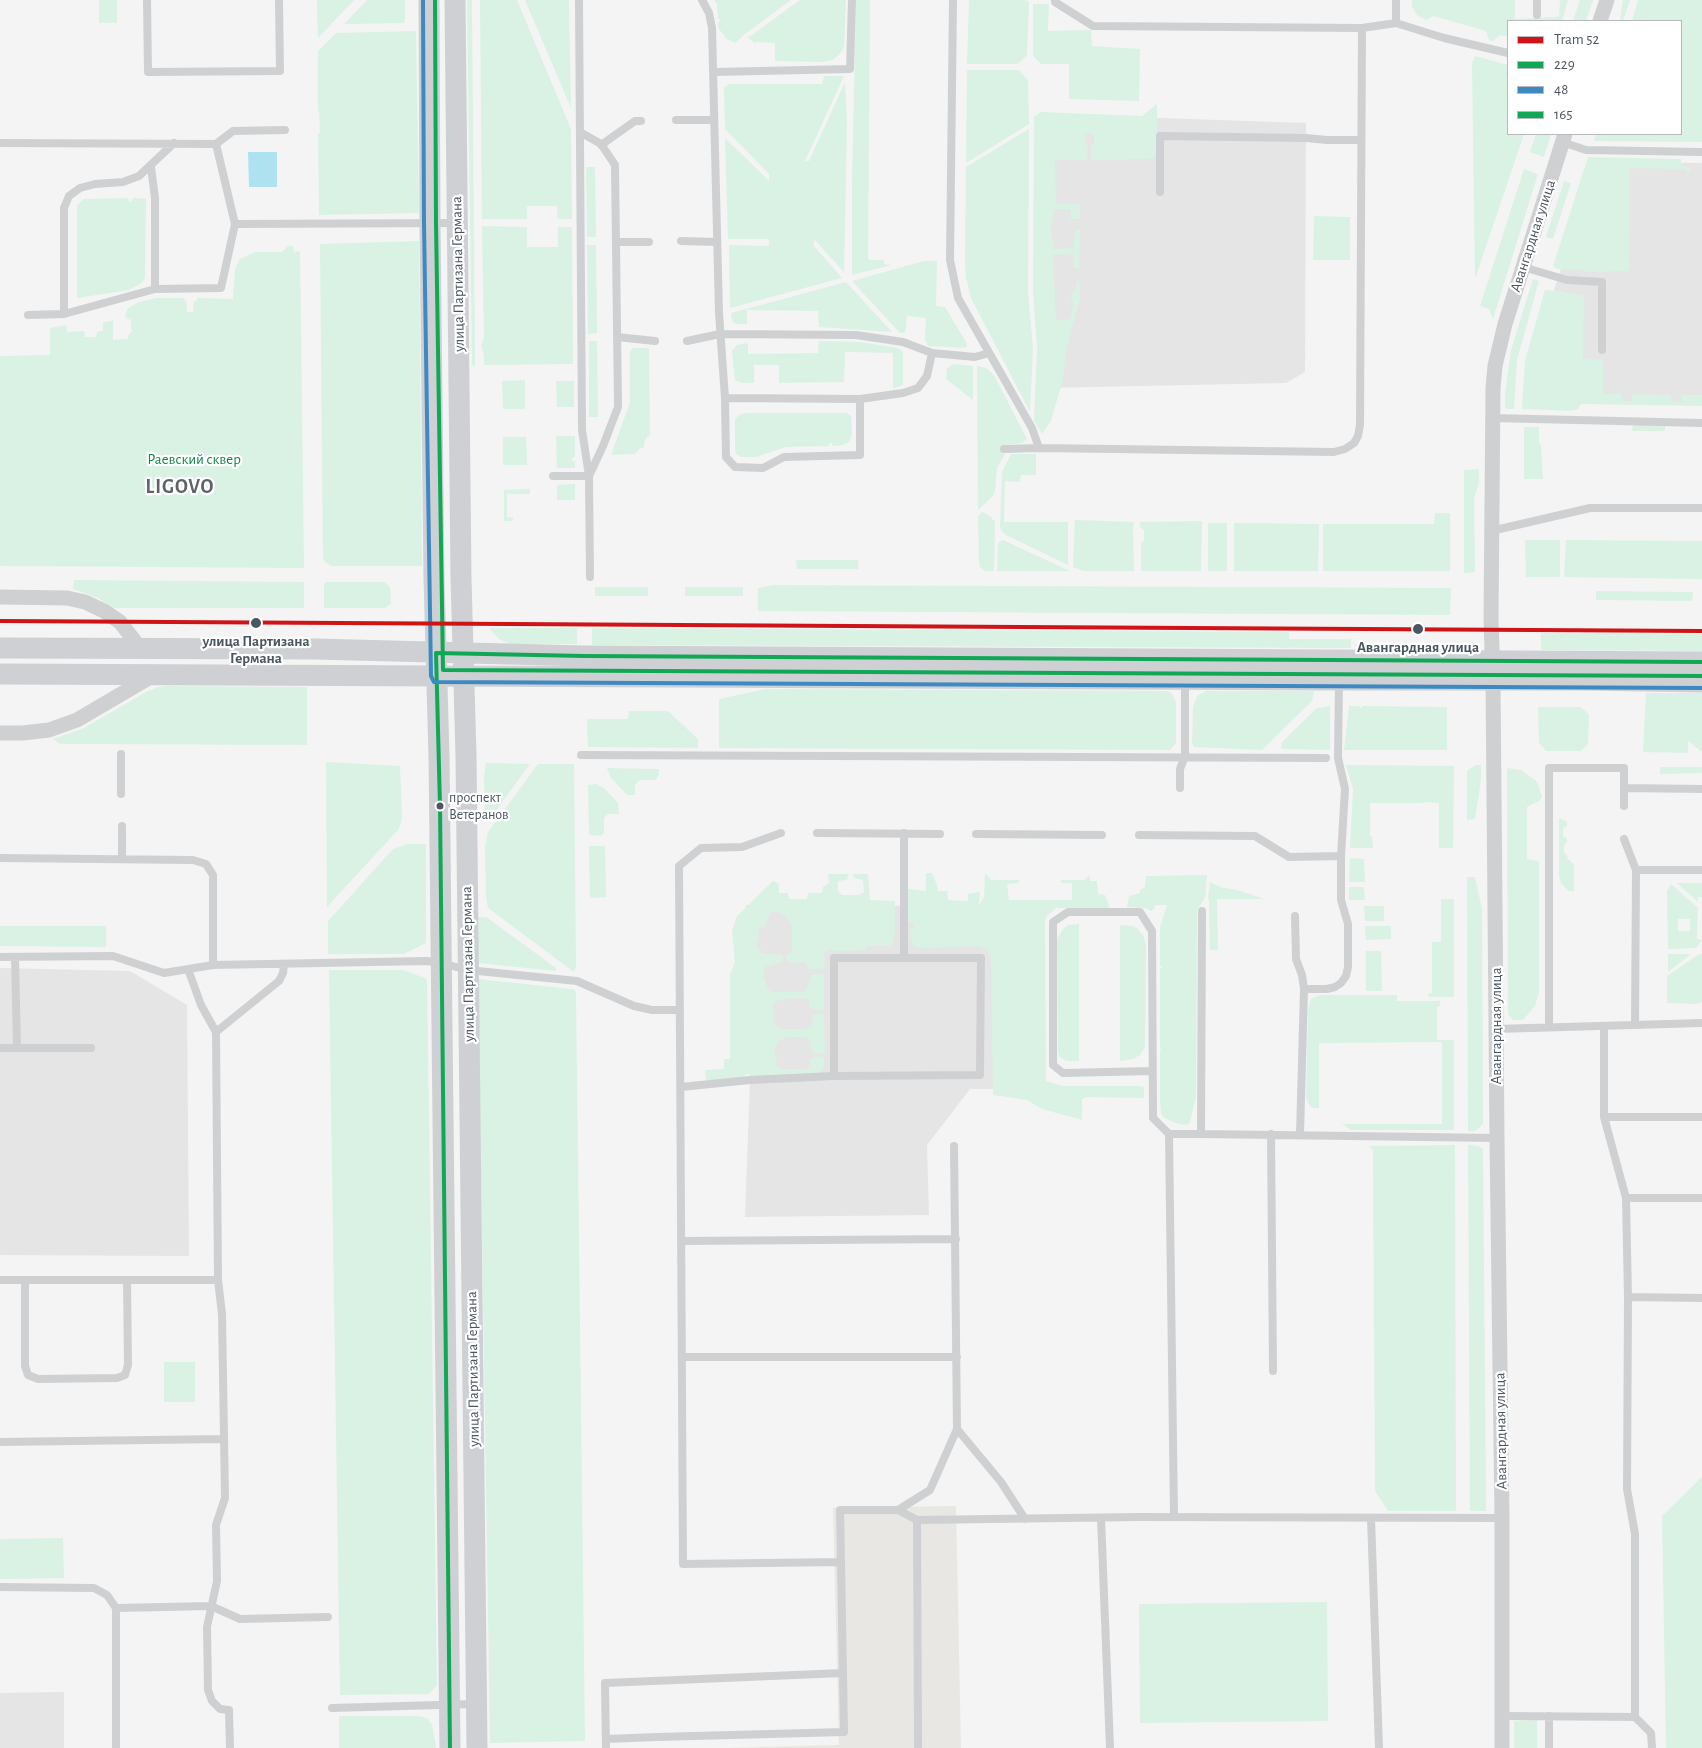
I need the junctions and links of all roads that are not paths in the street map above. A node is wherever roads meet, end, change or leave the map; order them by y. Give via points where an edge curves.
1 (148, 0) edge
2 (279, 0) edge
3 (429, 0) edge
4 (455, 0) edge
5 (579, 0) edge
6 (702, 0) edge
7 (852, 0) edge
8 (953, 0) edge
9 (1055, 0) edge
10 (1396, 0) edge
11 (1537, 0) edge
12 (1607, 0) edge
13 (1537, 15) dead end
14 (1600, 20) edge
15 (1396, 23) junction
16 (1362, 28) junction
17 (1507, 53) edge
18 (714, 72) junction
19 (641, 120) dead end
20 (676, 120) dead end
21 (714, 120) junction
22 (285, 130) dead end
23 (580, 132) junction
24 (1564, 138) edge
25 (1361, 140) junction
26 (0, 143) edge
27 (174, 143) junction
28 (216, 144) junction
29 (601, 145) junction
30 (1702, 152) edge
31 (151, 167) junction
32 (1160, 192) dead end
33 (458, 223) junction
34 (235, 224) junction
35 (430, 224) junction
36 (681, 241) dead end
37 (616, 242) junction
38 (649, 242) dead end
39 (717, 242) junction
40 (1523, 267) junction
41 (155, 289) junction
42 (64, 314) junction
43 (28, 315) dead end
44 (720, 334) junction
45 (618, 337) junction
46 (655, 341) dead end
47 (687, 341) dead end
48 (1602, 350) dead end
49 (932, 353) junction
50 (989, 353) junction
51 (725, 398) junction
52 (860, 399) junction
53 (1492, 418) junction
54 (1702, 423) edge
55 (1039, 448) junction
56 (1004, 449) dead end
57 (553, 476) dead end
58 (589, 476) junction
59 (1702, 508) edge
60 (1492, 531) junction
61 (590, 577) dead end
62 (0, 597) edge
63 (0, 648) edge
64 (140, 648) junction
65 (436, 652) junction
66 (463, 654) junction
67 (1702, 662) edge
68 (1493, 670) junction
69 (0, 674) edge
70 (153, 675) junction
71 (437, 676) junction
72 (464, 676) junction
73 (1185, 680) junction
74 (1338, 680) junction
75 (1702, 682) edge
76 (0, 733) edge
77 (121, 754) dead end
78 (581, 755) dead end
79 (1185, 756) junction
80 (1326, 758) dead end
81 (1180, 788) dead end
82 (1624, 788) junction
83 (1702, 789) edge
84 (121, 794) dead end
85 (1624, 806) dead end
86 (122, 826) dead end
87 (1180, 827) dead end
88 (781, 833) dead end
89 (817, 833) dead end
90 (904, 833) junction
91 (940, 834) dead end
92 (976, 834) dead end
93 (1102, 835) dead end
94 (1139, 835) dead end
95 (1179, 835) junction
96 (1624, 839) dead end
97 (1341, 856) junction
98 (0, 858) edge
99 (122, 859) junction
100 (1636, 870) junction
101 (1702, 870) edge
102 (1202, 911) dead end
103 (1295, 916) dead end
104 (0, 957) edge
105 (15, 957) junction
106 (904, 958) junction
107 (442, 963) junction
108 (213, 965) junction
109 (284, 965) junction
110 (188, 969) junction
111 (468, 970) junction
112 (1304, 989) junction
113 (680, 1010) junction
114 (1702, 1023) edge
115 (1635, 1025) junction
116 (1604, 1027) junction
117 (1549, 1028) junction
118 (1496, 1029) junction
119 (216, 1032) junction
120 (0, 1048) edge
121 (17, 1048) junction
122 (91, 1048) dead end
123 (1152, 1071) junction
124 (834, 1076) junction
125 (681, 1088) junction
126 (1604, 1117) junction
127 (1702, 1117) edge
128 (1169, 1134) junction
129 (1201, 1134) junction
130 (1271, 1134) junction
131 (1300, 1134) junction
132 (1497, 1138) junction
133 (954, 1146) dead end
134 (1626, 1198) junction
135 (1702, 1198) edge
136 (956, 1239) junction
137 (681, 1241) junction
138 (0, 1280) edge
139 (25, 1280) junction
140 (128, 1280) junction
141 (218, 1280) junction
142 (1628, 1297) junction
143 (1702, 1298) edge
144 (682, 1357) junction
145 (957, 1357) junction
146 (1273, 1371) dead end
147 (957, 1429) junction
148 (224, 1439) junction
149 (0, 1442) edge
150 (898, 1510) junction
151 (1174, 1517) junction
152 (1101, 1518) junction
153 (1371, 1518) junction
154 (1502, 1518) junction
155 (1025, 1519) junction
156 (917, 1520) junction
157 (841, 1562) junction
158 (0, 1587) edge
159 (211, 1606) junction
160 (116, 1608) junction
161 (328, 1617) dead end
162 (843, 1673) junction
163 (476, 1704) junction
164 (449, 1705) junction
165 (332, 1708) dead end
166 (1502, 1716) junction
167 (1549, 1716) junction
168 (1635, 1717) junction
169 (606, 1739) junction
170 (116, 1748) edge
171 (230, 1748) edge
172 (450, 1748) edge
173 (477, 1748) edge
174 (606, 1748) edge
175 (918, 1748) edge
176 (1110, 1748) edge
177 (1378, 1748) edge
178 (1502, 1748) edge
179 (1549, 1748) edge
180 (1652, 1748) edge

1 - 2 lane via 148,72 280,71
3 - 35 main road, улица Партизана Германа
4 - 33 main road, улица Партизана Германа
5 - 23 lane
6 - 18 lane via 712,28
7 - 18 lane via 850,69
8 - 50 lane via 950,260 958,298
9 - 16 lane via 1093,26
10 - 15 lane
11 - 13 lane
12 - 14 street
15 - 16 lane
15 - 17 lane
16 - 25 lane
18 - 21 lane
19 - 29 lane via 635,120
20 - 21 lane
21 - 39 lane
22 - 28 lane via 233,131
23 - 29 lane
23 - 58 lane via 582,430
24 - 30 lane via 1586,150
24 - 40 street, Авангардная улица
25 - 32 lane via 1160,136
25 - 55 lane via 1360,425 1354,443 1345,450 1334,452
26 - 27 lane
27 - 28 lane
27 - 31 lane
28 - 34 lane
29 - 37 lane via 615,165
31 - 41 lane
31 - 42 lane via 140,176 123,182 80,188 69,196 64,208
33 - 35 lane
33 - 66 main road, улица Партизана Германа
34 - 35 lane
34 - 41 lane via 221,288
35 - 65 main road, улица Партизана Германа
36 - 39 lane
37 - 38 lane
37 - 45 lane
39 - 44 lane
40 - 48 lane via 1567,280 1602,282
40 - 53 street, Авангардная улица via 1499,346
41 - 42 lane
42 - 43 lane
44 - 47 lane
44 - 49 lane via 856,335 903,342
44 - 51 lane
45 - 46 lane
45 - 58 lane via 618,407
49 - 50 lane via 975,357
49 - 52 lane via 927,376 918,388
50 - 55 lane via 1032,428
51 - 52 lane
51 - 52 lane via 726,457 735,467 763,468 784,457 860,455
53 - 54 lane
53 - 60 street, Авангардная улица
55 - 56 lane
57 - 58 lane
58 - 61 lane
59 - 60 lane via 1590,508
60 - 68 street, Авангардная улица via 1490,619
62 - 64 street via 67,598 85,602 120,622
63 - 64 main road
64 - 65 main road
65 - 66 main road
65 - 71 main road, улица Партизана Германа
66 - 68 main road
66 - 72 main road, улица Партизана Германа
67 - 68 main road
68 - 74 main road
68 - 75 main road
68 - 118 street, Авангардная улица
69 - 70 main road
70 - 71 main road
70 - 76 street via 77,720 49,730
71 - 72 main road
71 - 107 main road, улица Партизана Германа
72 - 73 main road
72 - 111 main road, улица Партизана Германа
73 - 74 main road
73 - 79 lane
74 - 97 lane via 1338,758 1345,788
77 - 84 lane
78 - 79 lane
79 - 80 lane
79 - 81 lane via 1180,769
82 - 83 lane
82 - 85 lane
82 - 117 lane via 1624,768 1549,768
86 - 99 lane
87 - 95 lane
88 - 113 lane via 742,847 701,848 679,866
89 - 90 lane
90 - 91 lane
90 - 106 lane
92 - 93 lane
94 - 95 lane
95 - 97 lane via 1255,836 1289,856
96 - 100 lane
97 - 112 lane via 1341,900 1348,924 1346,976 1342,983 1327,990
98 - 99 lane
99 - 108 lane via 194,860 206,864 213,875
100 - 101 lane
100 - 115 lane
102 - 129 lane
103 - 112 lane via 1296,959
104 - 105 lane
105 - 110 lane via 112,956 164,973
105 - 121 lane
106 - 124 lane via 834,958
106 - 124 lane via 981,958 980,1075
107 - 109 lane
107 - 111 lane
107 - 164 main road, улица Партизана Германа
108 - 109 lane
108 - 110 lane
109 - 119 lane via 279,980
110 - 119 lane via 201,1005
111 - 113 lane via 577,980 634,1006
111 - 163 main road, улица Партизана Германа
112 - 131 lane
113 - 125 lane
114 - 115 lane
115 - 116 lane
116 - 117 lane
116 - 126 lane
117 - 118 lane
118 - 132 street, Авангардная улица
119 - 141 lane
120 - 121 lane
121 - 122 lane
123 - 123 lane via 1152,931 1140,912 1068,912 1053,922 1053,1065 1063,1073
123 - 128 lane via 1153,1118
124 - 125 lane via 750,1080
125 - 137 lane
126 - 127 lane
126 - 134 lane
128 - 129 lane
128 - 151 lane
129 - 130 lane
130 - 131 lane
130 - 146 lane
131 - 132 lane
132 - 154 street, Авангардная улица
133 - 136 lane
134 - 135 lane
134 - 142 lane
136 - 137 lane
136 - 145 lane
137 - 144 lane
138 - 139 lane
139 - 140 lane
139 - 140 lane via 25,1366 28,1375 38,1379 117,1378 126,1375
140 - 141 lane
141 - 148 lane via 222,1314
142 - 143 lane
142 - 168 lane via 1627,1489 1635,1534
144 - 145 lane
144 - 157 lane via 683,1564
145 - 147 lane
147 - 150 lane via 930,1490
147 - 155 lane via 1001,1482
148 - 149 lane
148 - 159 lane via 225,1498 216,1525 217,1581
150 - 156 lane
150 - 157 lane via 840,1510
151 - 152 lane
151 - 153 lane
152 - 155 lane
152 - 176 lane
153 - 154 lane
153 - 177 lane
154 - 166 street, Авангардная улица
155 - 156 lane
156 - 175 lane
157 - 162 lane
158 - 160 lane via 94,1588 107,1595
159 - 160 lane
159 - 161 lane via 240,1619
159 - 171 lane via 207,1628 208,1690 220,1709 229,1710
160 - 170 lane
162 - 169 lane via 605,1683
162 - 169 lane via 844,1732
163 - 164 lane
163 - 173 main road, улица Партизана Германа
164 - 165 lane
164 - 172 main road, улица Партизана Германа
166 - 167 lane
166 - 178 street, Авангардная улица
167 - 168 lane
167 - 179 lane
168 - 180 lane via 1651,1733
169 - 174 lane

